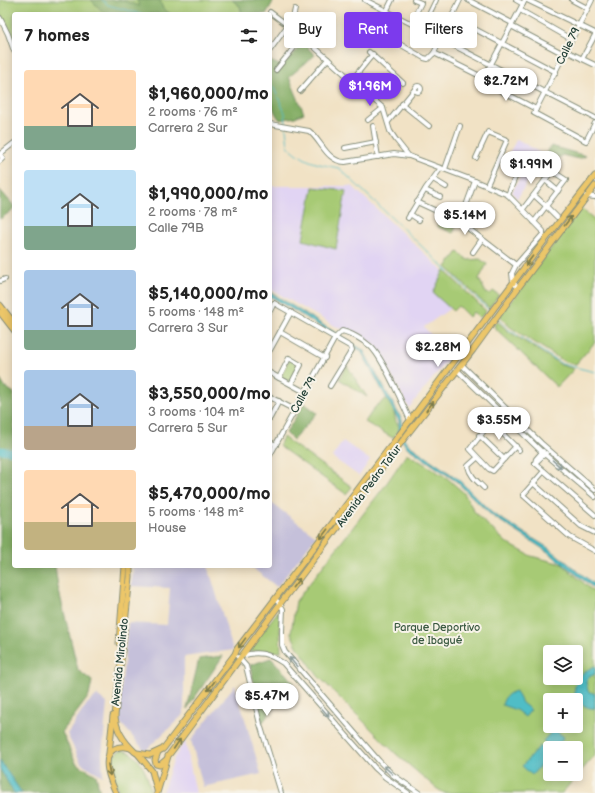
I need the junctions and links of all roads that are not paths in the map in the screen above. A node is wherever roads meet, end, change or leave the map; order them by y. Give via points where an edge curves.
1 (365, 0) edge
2 (392, 0) edge
3 (414, 0) edge
4 (436, 0) edge
5 (460, 0) edge
6 (468, 0) edge
7 (516, 0) edge
8 (572, 0) edge
9 (592, 0) edge
10 (525, 1) edge
11 (587, 8) junction
12 (295, 9) dead end
13 (386, 10) junction
14 (520, 10) junction
15 (417, 11) dead end
16 (294, 12) edge
17 (430, 12) edge
18 (454, 12) edge
19 (272, 13) edge
20 (0, 18) edge
21 (284, 22) edge
22 (410, 23) edge
23 (512, 25) junction
24 (578, 25) junction
25 (2, 26) edge
26 (477, 30) edge
27 (284, 31) edge
28 (595, 34) edge
29 (571, 39) junction
30 (502, 44) junction
31 (12, 47) edge
32 (272, 47) edge
33 (294, 48) edge
34 (316, 48) edge
35 (436, 48) edge
36 (458, 48) edge
37 (565, 52) junction
38 (434, 53) junction
39 (328, 59) junction
40 (582, 59) junction
41 (491, 65) junction
42 (595, 65) edge
43 (276, 70) dead end
44 (556, 72) junction
45 (352, 80) junction
46 (483, 80) junction
47 (403, 82) dead end
48 (422, 86) dead end
49 (300, 91) dead end
50 (545, 92) junction
51 (402, 104) junction
52 (383, 108) junction
53 (535, 111) junction
54 (595, 118) edge
55 (368, 120) dead end
56 (388, 122) junction
57 (595, 122) edge
58 (272, 124) edge
59 (373, 126) dead end
60 (429, 126) dead end
61 (460, 126) dead end
62 (376, 142) junction
63 (12, 145) edge
64 (345, 148) dead end
65 (0, 154) edge
66 (409, 156) junction
67 (378, 157) junction
68 (476, 158) dead end
69 (0, 160) edge
70 (540, 163) dead end
71 (443, 169) junction
72 (518, 170) dead end
73 (552, 171) junction
74 (595, 176) edge
75 (433, 179) junction
76 (475, 180) junction
77 (545, 180) junction
78 (487, 185) junction
79 (595, 186) edge
80 (446, 187) dead end
81 (425, 190) junction
82 (558, 191) junction
83 (581, 192) junction
84 (508, 195) junction
85 (534, 195) junction
86 (440, 197) dead end
87 (587, 197) junction
88 (595, 197) edge
89 (416, 202) junction
90 (546, 206) junction
91 (523, 210) junction
92 (557, 217) dead end
93 (419, 220) dead end
94 (460, 222) junction
95 (534, 222) junction
96 (482, 239) junction
97 (472, 252) dead end
98 (516, 265) junction
99 (5, 279) dead end
100 (0, 281) edge
101 (512, 282) junction
102 (518, 288) junction
103 (0, 305) edge
104 (272, 307) edge
105 (0, 312) edge
106 (291, 312) junction
107 (12, 320) edge
108 (12, 327) edge
109 (280, 332) junction
110 (337, 336) junction
111 (272, 346) edge
112 (324, 358) junction
113 (462, 365) junction
114 (457, 370) junction
115 (272, 374) edge
116 (279, 378) junction
117 (291, 384) junction
118 (330, 386) dead end
119 (305, 392) junction
120 (272, 398) edge
121 (279, 401) junction
122 (295, 410) junction
123 (500, 410) junction
124 (272, 414) edge
125 (410, 420) junction
126 (490, 421) junction
127 (479, 435) junction
128 (272, 443) edge
129 (276, 445) junction
130 (516, 446) junction
131 (548, 448) junction
132 (519, 450) dead end
133 (272, 452) edge
134 (544, 453) junction
135 (477, 458) junction
136 (504, 459) junction
137 (544, 471) junction
138 (533, 483) junction
139 (484, 488) dead end
140 (595, 490) edge
141 (595, 497) edge
142 (595, 515) edge
143 (595, 533) edge
144 (595, 551) edge
145 (125, 568) edge
146 (130, 568) edge
147 (275, 599) junction
148 (280, 604) junction
149 (235, 654) junction
150 (241, 658) junction
151 (136, 752) junction
152 (158, 752) junction
153 (109, 753) junction
154 (168, 756) junction
155 (116, 793) edge
156 (157, 793) edge
157 (281, 793) edge
158 (408, 793) edge
159 (419, 793) edge

1 - 13 street
2 - 13 street
3 - 15 street via 421,3
4 - 17 street
5 - 18 street
6 - 23 street
7 - 10 street
8 - 11 street
9 - 11 street, Calle 79
10 - 14 street
10 - 24 street
11 - 24 street, Calle 79
12 - 16 street
13 - 22 street
13 - 38 street via 376,31 424,58 428,59
14 - 23 street
14 - 29 street
19 - 21 street
20 - 25 street
23 - 30 street
23 - 37 street
24 - 28 street
24 - 29 street, Calle 79
25 - 31 street
26 - 30 street
27 - 32 street
28 - 40 street
29 - 37 street, Calle 79
30 - 41 street
30 - 44 street
33 - 43 street
34 - 39 street
35 - 38 street
36 - 41 street
37 - 40 street
37 - 44 street, Calle 79
38 - 46 street
39 - 45 street
39 - 49 street
40 - 42 street
41 - 46 street
41 - 50 street
44 - 50 street, Calle 79
45 - 47 street via 371,53
45 - 52 street
46 - 53 street
48 - 51 street via 417,86
50 - 53 street, Calle 79
50 - 54 street
51 - 56 street
51 - 60 street
52 - 55 street
52 - 56 street
53 - 57 street via 586,141
56 - 66 street via 390,131
58 - 67 street via 309,131 322,148 337,161
59 - 62 street
61 - 71 street
62 - 64 street
62 - 67 street
63 - 65 street
65 - 69 street via 3,158
66 - 67 street via 394,154
66 - 71 street
68 - 78 street via 488,132 507,140
70 - 73 street
71 - 75 street
71 - 76 street
72 - 84 street
73 - 77 street
73 - 82 street via 566,180
74 - 83 main road, Avenida Pedro Tafur
75 - 80 street
75 - 81 street
76 - 78 street
76 - 94 street
77 - 82 street
77 - 85 street
78 - 84 street
79 - 87 main road, Avenida Pedro Tafur
81 - 86 street
81 - 89 street
82 - 90 street
83 - 87 street
83 -> 101 main road, Avenida Pedro Tafur
84 - 91 street
85 - 90 street
85 - 91 street
87 - 88 street
102 -> 87 main road, Avenida Pedro Tafur
89 - 93 street via 409,216
89 - 94 street
90 - 92 street
90 - 95 street
91 - 95 street
94 - 96 street
95 - 98 street via 543,234
96 - 97 street
96 - 98 street
98 - 101 street via 512,273
99 - 100 street
101 - 102 street
101 - 125 main road, Avenida Pedro Tafur
102 - 113 main road, Avenida Pedro Tafur
103 - 107 main road
104 - 106 street via 274,303
105 - 108 main road
106 - 109 street
106 - 110 street
109 - 111 street
109 - 112 street
110 - 112 street, Calle 79
110 - 118 street via 352,350
110 - 125 street via 342,331 348,332 370,346 378,356
112 - 119 street, Calle 79
113 - 114 main road, Avenida Pedro Tafur
113 - 131 street
114 - 123 street
148 -> 114 main road, Avenida Pedro Tafur
115 - 116 street
116 - 117 street
116 - 117 street via 289,358 301,365
117 - 119 street
119 - 122 street, Calle 79
120 - 121 street
121 - 122 street
121 - 124 street
122 - 129 street, Calle 79
123 - 126 street
123 - 134 street
125 -> 147 main road, Avenida Pedro Tafur
126 - 127 street
126 - 130 street
127 - 135 street via 470,449
127 - 136 street
128 - 129 street
129 - 133 street, Calle 79
130 - 132 street
130 - 136 street
131 - 134 street
131 - 140 street
134 - 137 street via 535,463
134 -> 141 street
135 - 136 street via 492,471
135 - 139 street via 468,469
137 - 138 street
137 - 142 street
138 - 143 street via 581,526
138 - 144 street via 523,495 570,537
145 - 153 main road, Avenida Mirolindo
146 - 151 main road, Avenida Mirolindo via 115,716 120,735
147 - 148 street
147 -> 149 main road, Avenida Pedro Tafur
148 - 150 main road, Avenida Pedro Tafur
159 -> 148 street via 378,761 285,652 282,645 283,609
149 - 150 street
149 -> 152 main road, Avenida Pedro Tafur
154 -> 150 main road, Avenida Pedro Tafur
150 - 157 street via 246,666
150 -> 158 street via 250,654 267,653 283,663 375,768
151 - 152 main road via 150,755
151 - 153 main road via 121,746
151 - 156 main road, Avenida Mirolindo via 152,771
152 - 154 main road via 155,763 158,766
153 -> 155 main road, Avenida Mirolindo via 107,765
154 - 156 main road, Avenida Pedro Tafur

